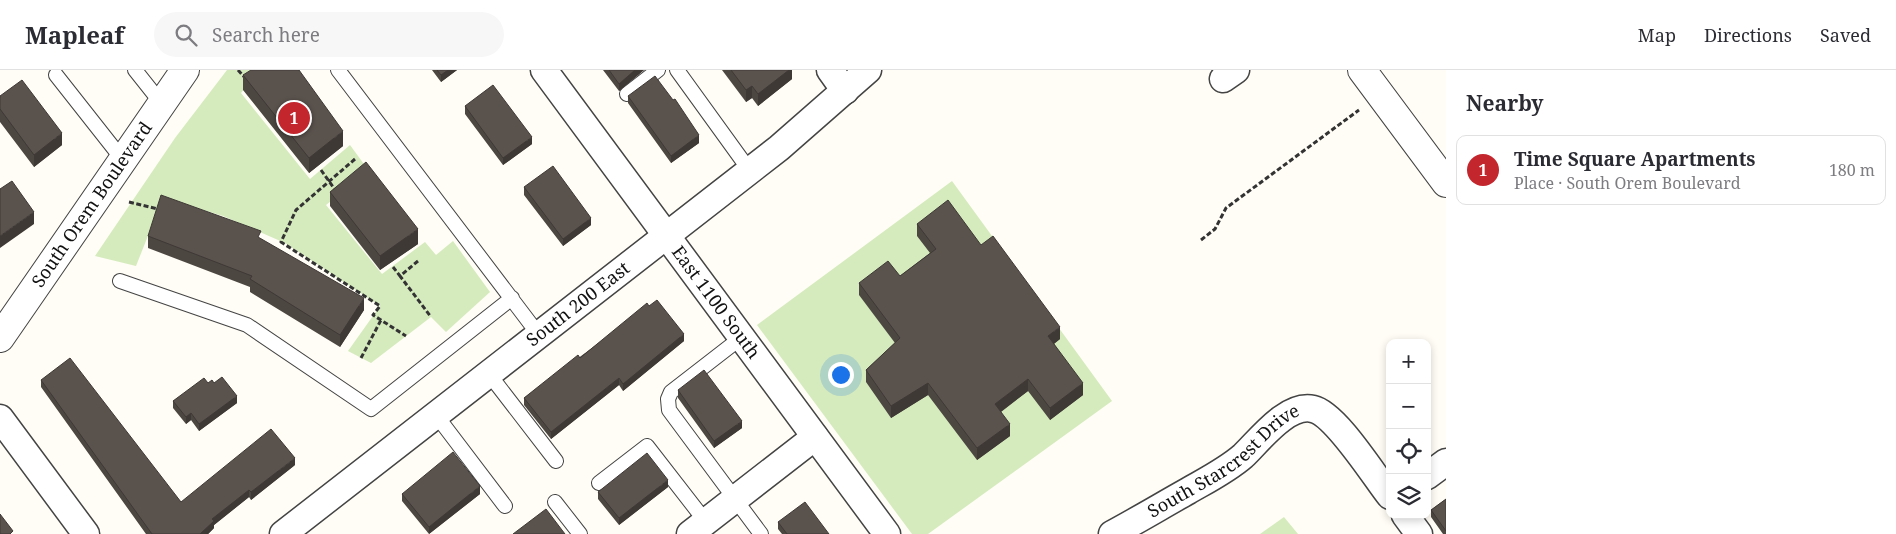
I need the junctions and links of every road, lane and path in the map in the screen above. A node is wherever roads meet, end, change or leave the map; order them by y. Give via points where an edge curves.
1 (135, 70) edge
2 (185, 70) edge
3 (238, 70) edge
4 (338, 70) edge
5 (544, 70) edge
6 (658, 70) edge
7 (676, 70) edge
8 (830, 70) edge
9 (868, 70) edge
10 (1362, 70) edge
11 (56, 75) dead end
12 (249, 84) edge
13 (845, 91) junction
14 (627, 94) edge
15 (162, 104) junction
16 (1359, 110) dead end
17 (355, 159) dead end
18 (123, 160) junction
19 (321, 170) edge
20 (750, 171) junction
21 (328, 180) junction
22 (1446, 183) edge
23 (341, 197) edge
24 (129, 202) dead end
25 (160, 204) edge
26 (666, 235) junction
27 (1201, 240) dead end
28 (281, 242) junction
29 (278, 249) edge
30 (418, 261) dead end
31 (393, 266) edge
32 (400, 276) junction
33 (120, 281) dead end
34 (512, 298) junction
35 (432, 317) dead end
36 (381, 320) junction
37 (539, 335) junction
38 (406, 336) dead end
39 (742, 337) junction
40 (0, 338) edge
41 (361, 358) dead end
42 (489, 374) junction
43 (436, 415) junction
44 (0, 418) edge
45 (815, 437) junction
46 (556, 461) dead end
47 (1446, 462) edge
48 (1430, 474) edge
49 (599, 483) dead end
50 (1386, 491) edge
51 (736, 499) junction
52 (555, 502) dead end
53 (505, 506) dead end
54 (1408, 519) edge
55 (706, 527) edge
56 (86, 534) edge
57 (283, 534) edge
58 (580, 534) edge
59 (761, 534) edge
60 (887, 534) edge
61 (1112, 534) edge
62 (1419, 534) edge

1 - 15 lane
2 - 15 street, South Orem Boulevard
3 - 12 path
4 - 34 lane
5 - 26 street, East 1100 South
6 - 14 lane
7 - 20 lane
8 - 13 street
9 - 13 street, South 200 East
10 - 22 street
11 - 18 lane
13 - 20 street, South 200 East
15 - 18 street, South Orem Boulevard
16 - 27 path via 1226,208 1215,228
17 - 21 path
18 - 40 street, South Orem Boulevard
19 - 21 path
20 - 26 street, South 200 East
21 - 23 path
21 - 28 path via 296,210
24 - 25 path via 158,210
26 - 37 street, South 200 East
26 - 39 street, East 1100 South
28 - 29 path
28 - 36 path via 380,306 374,315
30 - 32 path
31 - 32 path
32 - 35 path
33 - 34 lane via 247,325 372,409
34 - 37 lane
36 - 38 path
36 - 41 path
37 - 42 street, South 200 East
39 - 45 street, East 1100 South
39 - 51 lane via 671,392 668,399 669,410
42 - 43 street, South 200 East
42 - 46 lane
43 - 53 lane
43 - 57 street, South 200 East
44 - 56 street
45 - 51 street
45 - 60 street, East 1100 South
47 - 48 street
49 - 55 lane via 647,446
50 - 61 street, South Starcrest Drive via 1330,420 1312,408 1300,409 1275,424 1221,472
51 - 55 street
51 - 59 lane
52 - 58 lane
54 - 62 street

